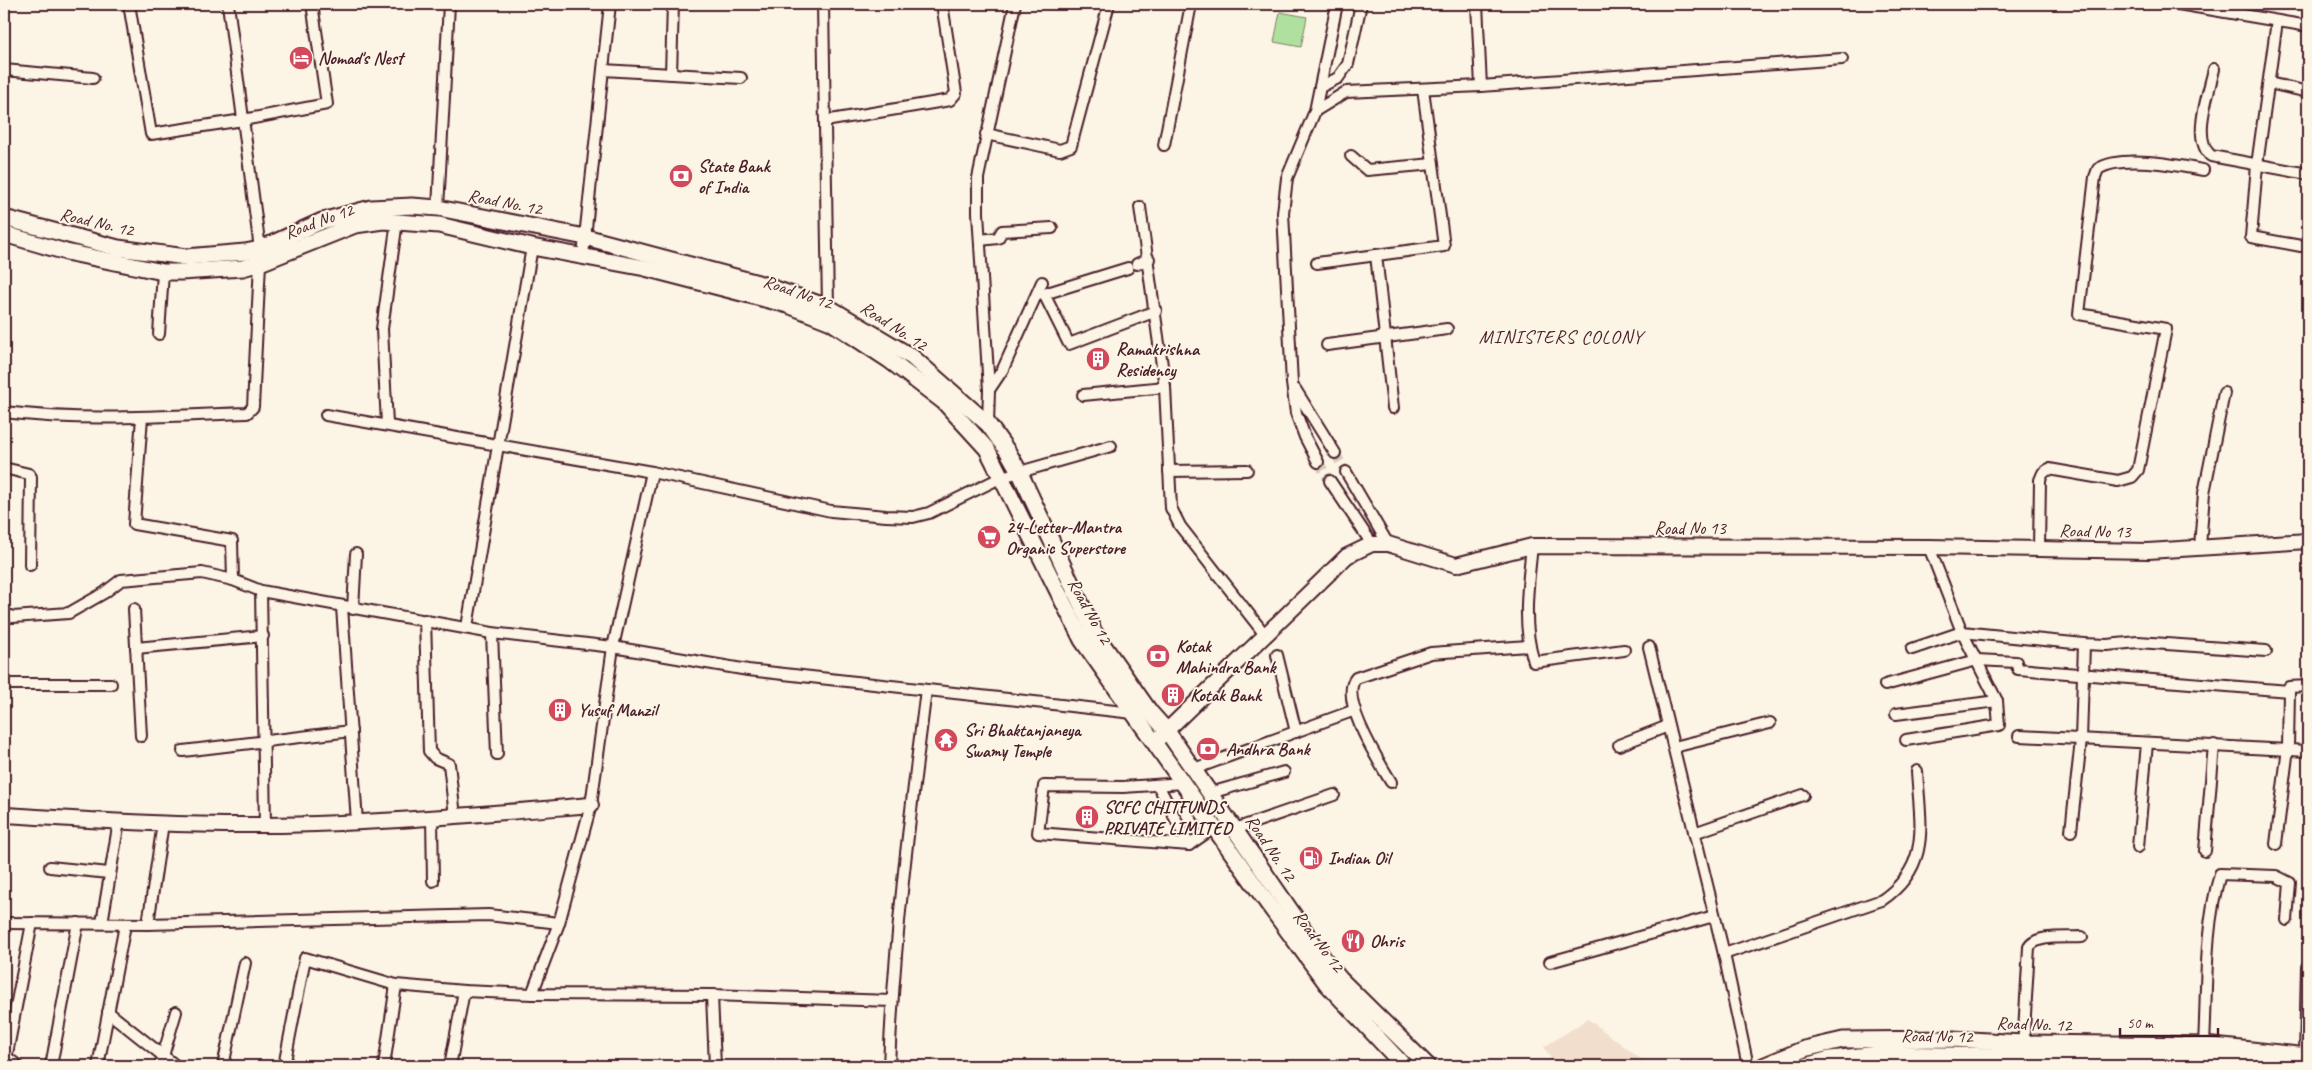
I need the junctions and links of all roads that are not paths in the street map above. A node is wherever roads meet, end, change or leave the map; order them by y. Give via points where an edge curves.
1 (129, 4) edge
2 (228, 4) edge
3 (312, 4) edge
4 (449, 4) edge
5 (610, 4) edge
6 (673, 4) edge
7 (823, 4) edge
8 (942, 4) edge
9 (1015, 4) edge
10 (1109, 4) edge
11 (1191, 4) edge
12 (1337, 4) edge
13 (1361, 4) edge
14 (1478, 4) edge
15 (2178, 4) edge
16 (2277, 21) junction
17 (2308, 26) edge
18 (1842, 59) dead end
19 (2214, 69) dead end
20 (4, 70) edge
21 (603, 70) junction
22 (671, 74) junction
23 (92, 78) dead end
24 (741, 78) dead end
25 (2269, 83) junction
26 (1481, 86) junction
27 (1320, 87) junction
28 (1423, 89) junction
29 (2308, 92) edge
30 (1315, 111) junction
31 (243, 120) junction
32 (825, 120) junction
33 (986, 134) junction
34 (1164, 145) dead end
35 (1351, 156) dead end
36 (1433, 164) junction
37 (2257, 165) junction
38 (2203, 170) dead end
39 (2308, 174) edge
40 (1140, 207) dead end
41 (438, 208) junction
42 (4, 218) edge
43 (397, 221) junction
44 (1052, 228) dead end
45 (4, 234) edge
46 (585, 237) junction
47 (980, 240) junction
48 (2301, 246) dead end
49 (532, 247) junction
50 (1376, 255) junction
51 (260, 256) junction
52 (583, 256) junction
53 (1149, 260) junction
54 (1317, 263) dead end
55 (163, 272) junction
56 (1042, 282) dead end
57 (828, 306) junction
58 (1156, 311) junction
59 (1447, 329) dead end
60 (159, 334) dead end
61 (1385, 337) junction
62 (1327, 345) dead end
63 (1292, 384) junction
64 (1165, 387) junction
65 (989, 390) junction
66 (2224, 393) dead end
67 (1083, 395) dead end
68 (1393, 408) dead end
69 (4, 412) edge
70 (326, 415) dead end
71 (142, 417) junction
72 (387, 424) junction
73 (988, 424) junction
74 (498, 444) junction
75 (1111, 446) dead end
76 (1335, 453) tunnel mouth
77 (1318, 462) tunnel mouth
78 (4, 468) edge
79 (1247, 470) dead end
80 (1169, 471) junction
81 (652, 472) junction
82 (1346, 472) tunnel mouth
83 (1020, 473) junction
84 (1002, 477) junction
85 (1330, 481) tunnel mouth
86 (2308, 541) edge
87 (1372, 544) junction
88 (1388, 544) junction
89 (1532, 546) junction
90 (1929, 547) junction
91 (2200, 547) junction
92 (2039, 549) junction
93 (356, 554) dead end
94 (30, 565) dead end
95 (233, 580) junction
96 (261, 591) junction
97 (342, 607) junction
98 (134, 609) dead end
99 (353, 609) junction
100 (4, 614) edge
101 (425, 620) junction
102 (467, 627) junction
103 (1962, 632) junction
104 (492, 633) junction
105 (263, 636) junction
106 (1266, 636) junction
107 (2084, 644) junction
108 (1528, 646) junction
109 (613, 647) junction
110 (1649, 647) dead end
111 (136, 648) junction
112 (1912, 649) dead end
113 (1624, 650) dead end
114 (2266, 651) dead end
115 (1277, 655) dead end
116 (1977, 660) junction
117 (2083, 673) junction
118 (4, 684) edge
119 (111, 684) dead end
120 (1885, 684) dead end
121 (2308, 686) edge
122 (926, 690) junction
123 (2289, 691) junction
124 (1997, 700) junction
125 (1355, 710) junction
126 (1132, 713) junction
127 (1896, 714) dead end
128 (1770, 723) dead end
129 (1668, 726) junction
130 (352, 731) junction
131 (1167, 731) junction
132 (1296, 732) junction
133 (141, 736) dead end
134 (2020, 736) dead end
135 (1906, 740) dead end
136 (2081, 740) junction
137 (264, 741) junction
138 (1155, 742) junction
139 (2147, 744) junction
140 (1619, 745) dead end
141 (2214, 745) junction
142 (1674, 748) junction
143 (2288, 748) junction
144 (183, 751) dead end
145 (2308, 751) edge
146 (497, 754) dead end
147 (1194, 769) junction
148 (1917, 771) dead end
149 (1284, 772) dead end
150 (1391, 782) dead end
151 (1184, 783) junction
152 (1158, 785) junction
153 (1210, 793) junction
154 (1334, 795) dead end
155 (1803, 795) dead end
156 (590, 804) junction
157 (4, 815) edge
158 (455, 816) junction
159 (432, 818) junction
160 (119, 821) junction
161 (357, 822) junction
162 (163, 823) junction
163 (265, 825) junction
164 (1215, 827) junction
165 (1235, 829) junction
166 (2071, 831) dead end
167 (1694, 832) junction
168 (2276, 844) dead end
169 (1189, 845) junction
170 (2138, 847) dead end
171 (2205, 850) dead end
172 (50, 867) dead end
173 (109, 873) junction
174 (433, 881) dead end
175 (1714, 916) junction
176 (2287, 920) dead end
177 (4, 923) edge
178 (32, 923) junction
179 (78, 923) junction
180 (102, 923) junction
181 (559, 923) junction
182 (125, 924) junction
183 (148, 924) junction
184 (2082, 936) dead end
185 (1724, 954) junction
186 (1550, 962) dead end
187 (245, 963) dead end
188 (2307, 966) edge
189 (396, 986) junction
190 (464, 991) junction
191 (532, 994) junction
192 (712, 994) junction
193 (892, 1001) junction
194 (108, 1012) junction
195 (176, 1012) dead end
196 (2023, 1050) junction
197 (163, 1055) junction
198 (2307, 1056) edge
199 (2208, 1057) edge
200 (1949, 1060) edge
201 (8, 1061) edge
202 (2099, 1062) edge
203 (2252, 1064) edge
204 (1813, 1065) edge
205 (51, 1066) edge
206 (98, 1066) edge
207 (160, 1066) edge
208 (176, 1066) edge
209 (223, 1066) edge
210 (284, 1066) edge
211 (384, 1066) edge
212 (450, 1066) edge
213 (715, 1066) edge
214 (889, 1066) edge
215 (1404, 1066) edge
216 (1428, 1066) edge
217 (1748, 1066) edge
218 (1763, 1066) edge
219 (2279, 1066) edge

1 - 31 street via 151,134
2 - 31 street
3 - 31 street via 327,104
4 - 41 street
5 - 21 street
6 - 22 street
7 - 32 street
8 - 32 street via 956,93 950,100
9 - 33 street
10 - 33 street via 1071,146 1060,150
11 - 34 street
12 - 27 street
13 - 27 street via 1348,64 1338,78
14 - 26 street
15 - 16 street
16 - 17 street
16 - 25 street
18 - 26 street
19 - 37 street via 2200,133 2206,152
20 - 23 street
21 - 22 street
21 - 46 street
22 - 24 street
25 - 29 street
25 - 37 street
26 - 28 street
27 - 30 street
28 - 30 street via 1346,92
28 - 36 street
30 - 63 street via 1287,178 1283,213
31 - 51 street
32 - 57 street
33 - 47 street via 978,178
35 - 36 street via 1367,170
36 - 50 street via 1444,246
37 - 39 street
37 - 48 street via 2251,237
38 - 92 street via 2162,162 2111,164 2098,170 2079,314 2166,329 2138,470 2132,477 2118,481 2048,469 2040,480
40 - 53 street
41 - 46 main road, Road No. 12
41 - 51 main road, Road No. 12 via 371,208 322,221
42 - 51 main road, Road No. 12 via 118,248 186,257 245,252
43 - 49 main road, Road No 12 via 439,225
43 - 51 main road, Road No 12 via 355,225
43 - 72 street via 382,329
44 - 47 street via 1002,231 998,238
45 - 55 main road, Road No 12 via 66,252
46 - 52 street
46 - 57 main road, Road No. 12 via 758,283
47 - 65 street
49 - 52 main road, Road No 12
49 - 74 street
50 - 54 street
50 - 61 street
51 - 55 main road, Road No 12 via 243,268
51 - 71 street via 253,407 246,413
52 - 84 main road, Road No 12 via 738,291 788,305 831,322 889,360 957,414 987,448
53 - 58 street
53 - 58 street via 1044,294 1069,344
55 - 60 street
56 - 65 street via 1003,369
57 - 73 main road, Road No. 12 via 912,357
58 - 64 street
59 - 61 street
61 - 62 street
61 - 68 street
63 - 76 street
63 - 77 street via 1296,413
64 - 67 street
64 - 80 street
65 - 73 street
66 - 91 street via 2204,493
69 - 71 street via 52,418
70 - 72 street
71 - 95 street via 134,524 232,541
72 - 74 street
73 - 83 main road, Road No. 12
74 - 81 street
74 - 102 street
75 - 83 street
78 - 94 street via 31,477
79 - 80 street
80 - 106 street via 1174,517
81 - 84 street via 831,511 913,517 929,513
81 - 109 street
82 - 88 street
83 - 84 street
83 - 131 main road, Road No. 12 via 1094,632
84 - 126 main road, Road No 12 via 1061,602 1082,640
85 - 87 street
86 - 91 street, Road No 13
87 - 88 street, Road No 13
87 - 106 street, Road No 13 via 1347,556
88 - 89 street, Road No 13 via 1456,565
89 - 90 street, Road No 13
89 - 108 street
90 - 92 street, Road No 13
90 - 103 street
91 - 92 street, Road No 13 via 2148,551
93 - 99 street
95 - 96 street
95 - 100 street via 202,573 122,580 69,613 13,617
96 - 97 street
96 - 105 street
97 - 99 street
97 - 130 street
98 - 111 street
99 - 101 street
101 - 102 street
101 - 158 street via 429,751 434,758 449,764
102 - 104 street
103 - 107 street
103 - 112 street
103 - 116 street
104 - 109 street
104 - 146 street
105 - 111 street
105 - 137 street
106 - 131 street, Road No 13
107 - 114 street via 2138,642
107 - 117 street
108 - 113 street via 1534,662
108 - 125 street via 1431,654 1356,678 1350,691
109 - 122 street via 748,670
109 - 156 street
110 - 129 street
111 - 133 street
115 - 132 street
116 - 117 street via 2016,662 2018,669
116 - 120 street
116 - 124 street
117 - 123 street
117 - 136 street
118 - 119 street
121 - 123 street via 2289,687
122 - 126 street
122 - 193 street
123 - 143 street
124 - 127 street
124 - 135 street via 1999,726
125 - 132 street
125 - 150 street via 1368,744
126 - 138 main road, Road No 12
128 - 142 street
129 - 140 street
129 - 142 street
130 - 137 street
130 - 161 street
131 - 138 street, Road No 13
131 - 147 main road, Road No. 12
132 - 147 street
134 - 136 street
136 - 139 street
136 - 166 street
137 - 144 street
137 - 163 street
138 - 151 main road, Road No 12
139 - 141 street
139 - 170 street
141 - 143 street
141 - 171 street
142 - 167 street
143 - 145 street
143 - 168 street
147 - 153 main road, Road No. 12
148 - 185 street via 1921,830 1918,850 1912,870 1899,888 1882,900
149 - 153 street
151 - 152 street
151 - 164 main road, Road No 12
152 - 169 street
152 - 169 street via 1044,786 1038,833
153 - 165 main road, Road No. 12
154 - 165 street
155 - 167 street
156 - 158 street
156 - 181 street
157 - 160 street
158 - 159 street
159 - 161 street
159 - 174 street
160 - 162 street
160 - 173 street
161 - 163 street
162 - 163 street
162 - 183 street
164 - 169 street
164 - 215 main road, Road No 12 via 1327,984
165 - 216 main road, Road No. 12 via 1340,979
167 - 175 street
172 - 173 street
173 - 180 street
175 - 185 street
175 - 186 street
176 - 199 street via 2290,884 2276,876 2220,874 2210,926
177 - 178 street
178 - 179 street
178 - 201 street
179 - 180 street
179 - 205 street
180 - 182 street
181 - 183 street via 488,915
181 - 191 street
182 - 183 street
182 - 194 street
184 - 196 street via 2039,939 2028,947
185 - 217 street
187 - 209 street
188 - 198 street
189 - 190 street
189 - 210 street via 305,958
189 - 211 street
190 - 191 street
190 - 212 street
191 - 192 street
192 - 193 street
192 - 213 street
193 - 214 street
194 - 197 street
194 - 206 street
195 - 197 street
196 - 199 main road, Road No. 12
196 - 200 main road, Road No 12
196 - 202 main road, Road No 12
196 - 218 main road, Road No. 12 via 1953,1039 1843,1040 1804,1049
197 - 207 street
197 - 208 street
198 - 199 main road, Road No. 12
199 - 202 main road, Road No 12
199 - 203 main road, Road No 12
200 - 204 main road, Road No 12 via 1879,1054
203 - 219 main road, Road No 12

